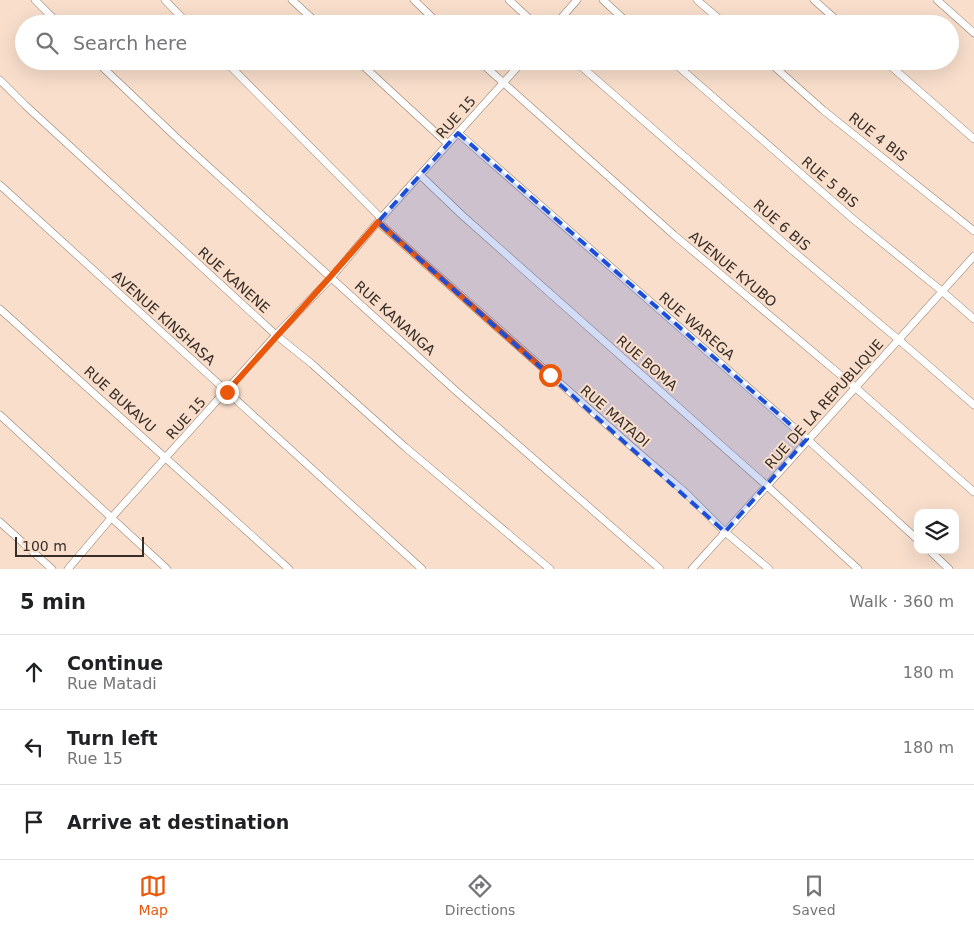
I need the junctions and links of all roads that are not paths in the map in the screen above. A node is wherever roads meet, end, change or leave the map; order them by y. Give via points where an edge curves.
1 (35, 0) edge
2 (165, 0) edge
3 (292, 0) edge
4 (414, 0) edge
5 (509, 0) edge
6 (576, 0) edge
7 (603, 0) edge
8 (697, 0) edge
9 (814, 0) edge
10 (937, 0) edge
11 (50, 15) edge
12 (179, 15) edge
13 (308, 15) edge
14 (430, 15) edge
15 (525, 15) edge
16 (564, 15) edge
17 (619, 15) edge
18 (714, 15) edge
19 (830, 15) edge
20 (954, 15) edge
21 (959, 20) edge
22 (974, 33) edge
23 (105, 70) edge
24 (234, 70) edge
25 (368, 70) edge
26 (488, 70) edge
27 (514, 70) edge
28 (585, 70) edge
29 (682, 70) edge
30 (778, 70) edge
31 (895, 70) edge
32 (0, 80) edge
33 (502, 83) junction
34 (458, 133) junction
35 (974, 139) edge
36 (448, 144) junction
37 (420, 175) junction
38 (0, 186) edge
39 (379, 220) junction
40 (974, 231) edge
41 (974, 256) edge
42 (331, 278) junction
43 (943, 292) junction
44 (0, 309) edge
45 (974, 319) edge
46 (276, 335) junction
47 (899, 340) junction
48 (856, 388) junction
49 (227, 392) junction
50 (974, 405) edge
51 (0, 415) edge
52 (807, 439) junction
53 (167, 458) junction
54 (766, 485) junction
55 (974, 492) edge
56 (112, 517) junction
57 (2, 527) edge
58 (725, 532) junction
59 (914, 536) edge
60 (932, 554) edge
61 (52, 569) edge
62 (68, 569) edge
63 (167, 569) edge
64 (289, 569) edge
65 (422, 569) edge
66 (550, 569) edge
67 (660, 569) edge
68 (692, 569) edge
69 (769, 569) edge
70 (858, 569) edge
71 (949, 569) edge

1 - 11 street
2 - 12 street
3 - 13 street
4 - 14 street
5 - 15 street
6 - 16 street
7 - 17 street
8 - 18 street
9 - 19 street
10 - 20 street
21 - 22 street
23 - 42 street, RUE KANANGA
24 - 39 street, RUE MATADI
25 - 36 street
26 - 33 street, AVENUE KYUBO
27 - 33 street, RUE 15
28 - 47 street, RUE 6 BIS
29 - 43 street, RUE 5 BIS via 853,219
30 - 40 street, RUE 4 BIS
31 - 35 street
32 - 46 street, RUE KANENE
33 - 34 street, RUE 15
33 - 48 street, AVENUE KYUBO via 674,236
34 - 36 street, RUE 15
34 - 52 street, RUE WAREGA
36 - 37 street, RUE 15
37 - 39 street, RUE 15
37 - 54 street, RUE BOMA
38 - 49 street, AVENUE KINSHASA
39 - 42 street, RUE 15
39 - 58 street, RUE MATADI via 686,492
41 - 43 street, RUE DE LA REPUBLIQUE
42 - 46 street, RUE 15
42 - 67 street, RUE KANANGA
43 - 45 street, RUE 5 BIS
43 - 47 street, RUE DE LA REPUBLIQUE
44 - 53 street, RUE BUKAVU
46 - 49 street, RUE 15
46 - 66 street, RUE KANENE
47 - 48 street, RUE DE LA REPUBLIQUE
47 - 50 street, RUE 6 BIS
48 - 52 street, RUE DE LA REPUBLIQUE
48 - 55 street, AVENUE KYUBO
49 - 53 street, RUE 15
49 - 65 street, AVENUE KINSHASA
51 - 56 street
52 - 54 street, RUE DE LA REPUBLIQUE
52 - 59 street, RUE WAREGA
53 - 56 street, RUE 15
53 - 64 street, RUE BUKAVU
54 - 58 street, RUE DE LA REPUBLIQUE
54 - 70 street, RUE BOMA
56 - 62 street, RUE 15
56 - 63 street
57 - 61 street
58 - 68 street, RUE DE LA REPUBLIQUE
58 - 69 street, RUE MATADI
60 - 71 street

